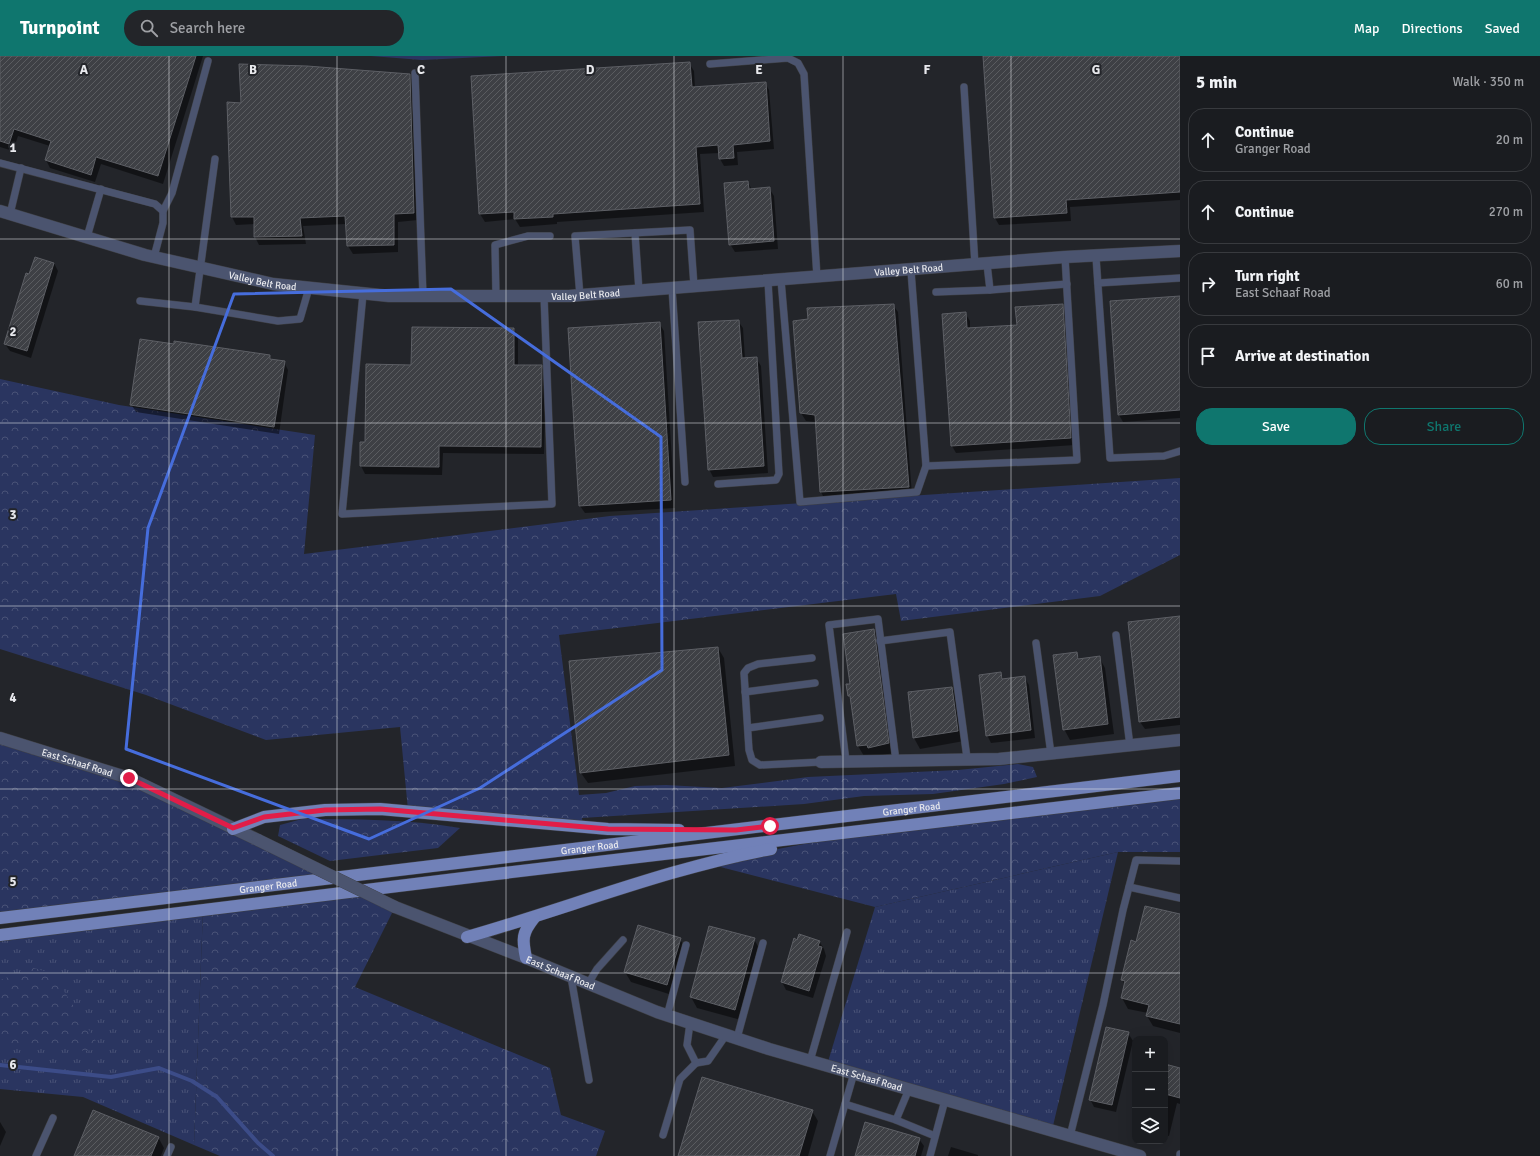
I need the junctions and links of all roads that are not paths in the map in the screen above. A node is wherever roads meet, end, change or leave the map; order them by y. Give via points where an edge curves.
1 (208, 61) dead end
2 (710, 64) dead end
3 (416, 73) dead end
4 (964, 87) dead end
5 (215, 159) dead end
6 (0, 163) edge
7 (21, 168) junction
8 (101, 189) junction
9 (163, 211) junction
10 (5, 212) edge
11 (635, 233) junction
12 (550, 236) dead end
13 (87, 237) junction
14 (1180, 251) edge
15 (154, 257) junction
16 (1096, 257) junction
17 (1065, 258) junction
18 (987, 264) junction
19 (975, 265) junction
20 (200, 268) junction
21 (911, 271) junction
22 (817, 277) junction
23 (1180, 278) edge
24 (781, 280) junction
25 (768, 281) junction
26 (1098, 283) junction
27 (1067, 284) junction
28 (694, 286) junction
29 (309, 288) junction
30 (672, 288) junction
31 (990, 290) junction
32 (639, 291) junction
33 (936, 292) dead end
34 (363, 294) junction
35 (422, 296) junction
36 (496, 296) junction
37 (544, 296) junction
38 (580, 296) junction
39 (140, 301) dead end
40 (195, 307) junction
41 (1180, 451) edge
42 (926, 466) junction
43 (685, 482) dead end
44 (718, 484) dead end
45 (1116, 635) dead end
46 (880, 641) junction
47 (1036, 643) dead end
48 (812, 658) dead end
49 (815, 683) dead end
50 (745, 692) junction
51 (820, 718) dead end
52 (748, 728) junction
53 (0, 738) edge
54 (1180, 740) edge
55 (1130, 746) junction
56 (1051, 754) junction
57 (967, 758) junction
58 (846, 761) junction
59 (896, 761) junction
60 (821, 762) joint
61 (1180, 776) edge
62 (1180, 793) edge
63 (233, 828) junction
64 (883, 829) junction
65 (736, 830) junction
66 (1180, 861) edge
67 (1129, 887) junction
68 (1180, 898) edge
69 (0, 918) edge
70 (534, 918) junction
71 (847, 932) dead end
72 (0, 935) edge
73 (467, 936) junction
74 (623, 940) dead end
75 (763, 943) dead end
76 (686, 945) dead end
77 (526, 958) junction
78 (571, 977) junction
79 (588, 984) junction
80 (667, 1016) junction
81 (690, 1023) junction
82 (731, 1036) junction
83 (810, 1061) junction
84 (696, 1063) junction
85 (854, 1073) junction
86 (589, 1080) dead end
87 (909, 1089) junction
88 (945, 1100) junction
89 (845, 1104) junction
90 (53, 1118) dead end
91 (896, 1120) junction
92 (663, 1135) dead end
93 (935, 1136) junction
94 (1070, 1136) junction
95 (171, 1147) dead end
96 (36, 1156) edge
97 (167, 1156) edge
98 (830, 1156) edge
99 (930, 1156) edge
100 (1140, 1156) edge

1 - 9 lane via 172,193
2 - 22 lane via 788,58 798,63 804,74
3 - 35 lane
4 - 19 lane
5 - 20 lane
6 - 7 lane
7 - 8 lane
7 - 10 lane
8 - 9 lane via 155,204
8 - 13 lane
9 - 15 lane via 163,223
10 - 13 street, Valley Belt Road
11 - 28 lane via 690,230
11 - 32 lane
11 - 38 lane via 576,236
12 - 36 lane via 528,236 495,246
13 - 15 street, Valley Belt Road
14 - 16 street, Valley Belt Road
15 - 20 street, Valley Belt Road
16 - 17 street, Valley Belt Road
16 - 26 lane
17 - 18 street, Valley Belt Road
17 - 27 lane
18 - 19 street, Valley Belt Road
18 - 31 lane
19 - 21 street, Valley Belt Road
20 - 29 street, Valley Belt Road via 273,284
20 - 40 lane
21 - 22 street, Valley Belt Road
21 - 42 lane
22 - 24 street, Valley Belt Road
23 - 26 lane
24 - 25 street, Valley Belt Road
24 - 42 lane via 800,502 917,492
25 - 28 street, Valley Belt Road
25 - 44 lane via 779,474 776,480
26 - 41 lane via 1110,458 1164,456
27 - 31 lane
27 - 42 lane via 1077,460
28 - 30 street, Valley Belt Road
29 - 34 street, Valley Belt Road
29 - 40 lane via 300,319 278,321
30 - 32 street, Valley Belt Road
30 - 43 lane
31 - 33 lane
32 - 38 street, Valley Belt Road
34 - 35 street, Valley Belt Road
34 - 37 lane via 342,514 552,504
35 - 36 street, Valley Belt Road
36 - 37 street, Valley Belt Road
37 - 38 street, Valley Belt Road
39 - 40 lane
45 - 55 lane
46 - 57 lane via 950,632
46 - 58 lane via 878,619 830,625
46 - 59 lane
47 - 56 lane
48 - 50 lane via 758,664 748,668 744,673
49 - 50 lane
50 - 52 lane
51 - 52 lane
52 - 60 lane via 752,760 760,765
53 - 63 street, East Schaaf Road via 129,778
54 - 55 street
55 - 56 street
56 - 57 street
57 - 59 street
58 - 59 street
58 - 60 street
61 - 65 main road, Granger Road
62 - 64 main road, Granger Road
63 - 65 main road via 264,817 325,810 380,809 608,829
63 - 73 street, East Schaaf Road, bridge via 395,907
64 - 70 main road via 720,859
64 - 72 main road, Granger Road
65 - 69 main road, Granger Road
66 - 67 lane via 1136,860
67 - 68 lane
67 - 94 lane
70 - 73 main road
70 - 77 main road via 525,929 523,940
71 - 83 lane
73 - 77 street, East Schaaf Road
74 - 79 lane via 597,969
75 - 82 lane
76 - 80 lane
77 - 78 street, East Schaaf Road
78 - 79 street, East Schaaf Road
78 - 86 lane
79 - 80 street, East Schaaf Road
80 - 81 street, East Schaaf Road
81 - 82 street, East Schaaf Road
81 - 84 lane via 687,1045
82 - 83 street, East Schaaf Road
82 - 84 lane via 708,1061
83 - 85 street, East Schaaf Road
84 - 92 lane via 680,1079
85 - 87 street, East Schaaf Road
85 - 89 lane
87 - 88 street, East Schaaf Road
87 - 91 lane
88 - 93 lane
88 - 94 street, East Schaaf Road
89 - 91 lane
89 - 98 lane
90 - 96 lane
91 - 93 lane
93 - 99 lane
94 - 100 street, East Schaaf Road
95 - 97 lane

